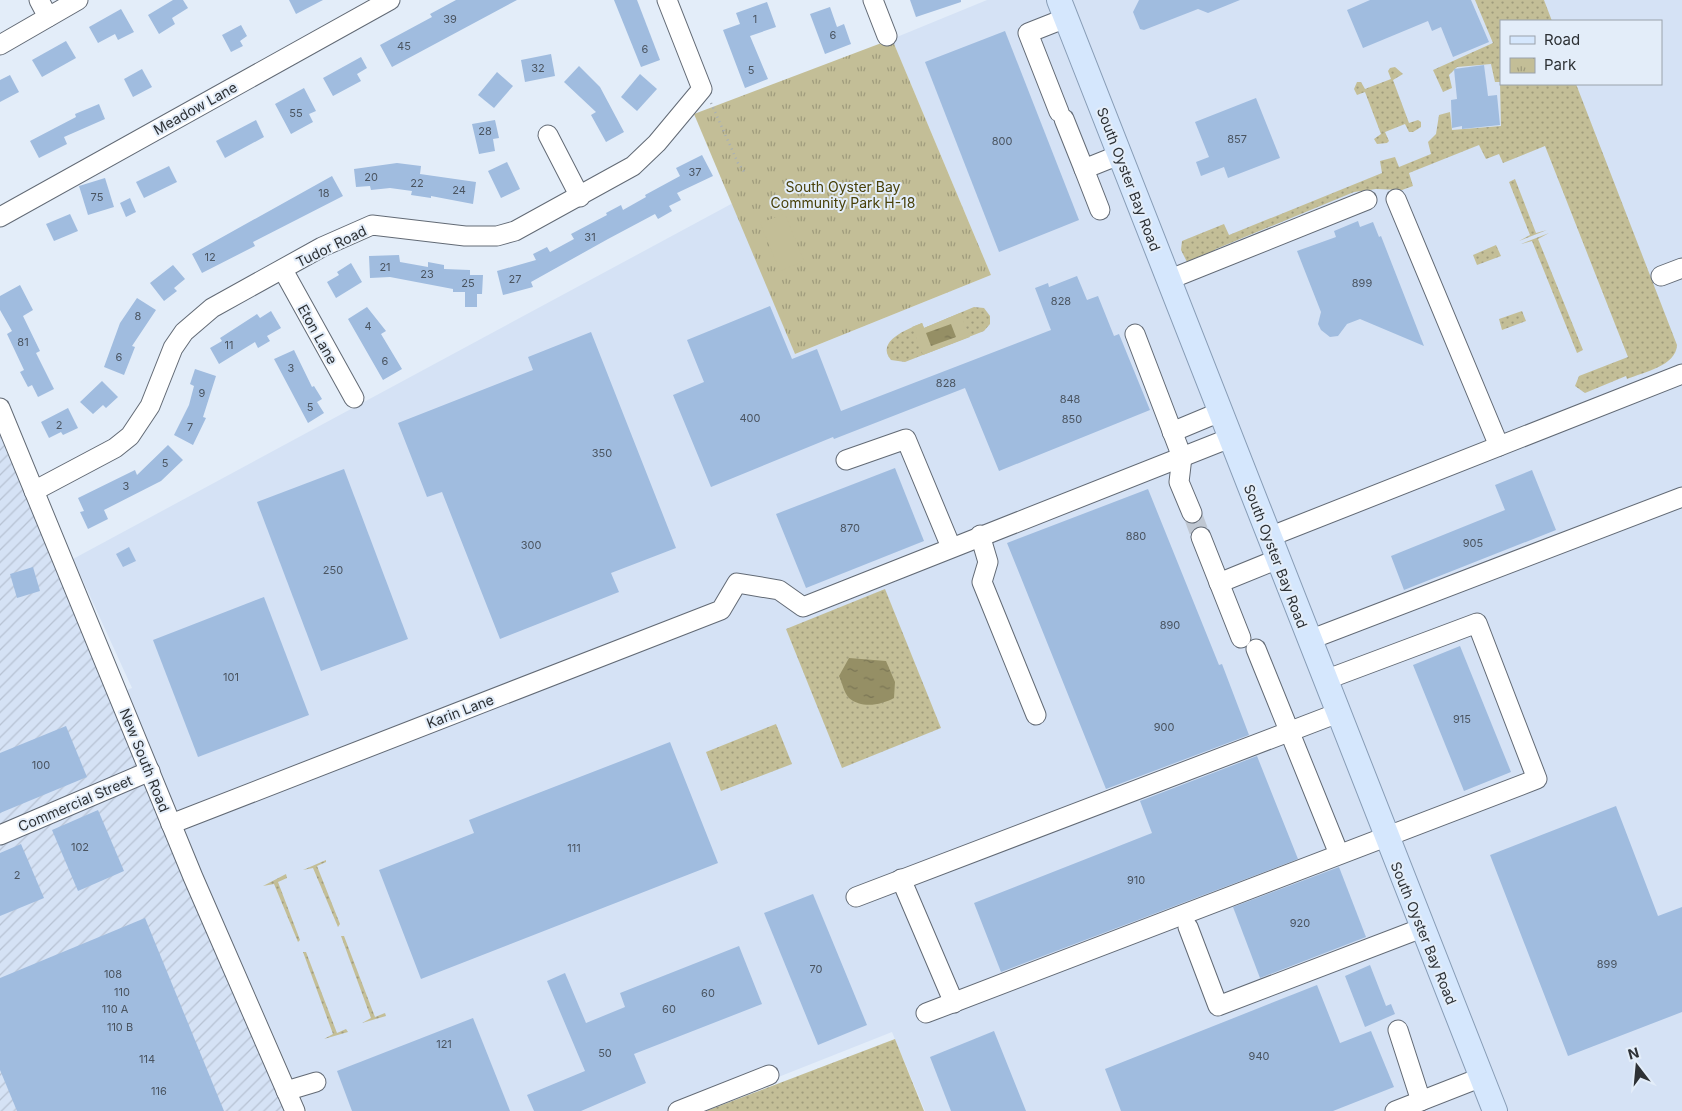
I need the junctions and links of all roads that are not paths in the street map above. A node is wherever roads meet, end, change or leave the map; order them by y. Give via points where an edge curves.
1 (39, 0) edge
2 (78, 0) edge
3 (390, 0) edge
4 (667, 0) edge
5 (873, 0) edge
6 (1062, 9) edge
7 (48, 17) junction
8 (888, 36) dead end
9 (0, 45) edge
10 (548, 135) dead end
11 (1119, 155) junction
12 (1084, 169) junction
13 (580, 197) junction
14 (1396, 199) dead end
15 (1367, 200) dead end
16 (1100, 210) dead end
17 (0, 217) edge
18 (1682, 268) edge
19 (283, 270) junction
20 (1661, 276) dead end
21 (1168, 280) junction
22 (1135, 334) dead end
23 (1682, 374) edge
24 (354, 398) dead end
25 (0, 408) edge
26 (1220, 412) junction
27 (1172, 432) junction
28 (1230, 438) junction
29 (1499, 446) junction
30 (1182, 457) junction
31 (846, 460) dead end
32 (34, 491) junction
33 (1682, 497) edge
34 (1192, 513) tunnel mouth
35 (980, 535) junction
36 (1201, 537) tunnel mouth
37 (1269, 537) junction
38 (951, 547) junction
39 (1278, 559) junction
40 (1219, 583) junction
41 (1309, 640) junction
42 (1325, 680) junction
43 (1338, 713) junction
44 (1036, 715) dead end
45 (1290, 732) junction
46 (150, 771) junction
47 (171, 824) junction
48 (0, 835) edge
49 (1386, 836) junction
50 (1339, 854) junction
51 (901, 879) junction
52 (856, 897) dead end
53 (1188, 927) dead end
54 (1422, 928) junction
55 (954, 1003) junction
56 (926, 1013) dead end
57 (1398, 1030) dead end
58 (769, 1075) dead end
59 (1482, 1077) junction
60 (316, 1082) dead end
61 (286, 1091) junction
62 (1421, 1101) junction
63 (295, 1111) edge
64 (678, 1111) edge
65 (1395, 1111) edge
66 (1495, 1111) edge

1 - 7 street
2 - 7 street
3 - 17 street, Meadow Lane
4 - 13 street, Tudor Road via 702,89 657,143 633,166
5 - 8 street
6 - 11 main road, South Oyster Bay Road
6 - 12 street via 1028,33
7 - 9 street
10 - 13 street
11 - 12 street
11 - 21 main road, South Oyster Bay Road
12 - 16 street
13 - 19 street, Tudor Road via 515,231 497,236 465,236 372,225 322,247
14 - 29 street
15 - 21 street
18 - 20 street
19 - 24 street, Eton Lane
19 - 32 street, Tudor Road via 212,308 184,332 165,363 150,406 130,436 115,448
21 - 26 main road, South Oyster Bay Road
22 - 27 street
23 - 29 street
25 - 32 street, New South Road
26 - 27 street
26 - 28 main road, South Oyster Bay Road
27 - 30 street
28 - 30 street
28 - 37 main road, South Oyster Bay Road
29 - 37 street
30 - 34 street via 1179,482
30 - 35 street
31 - 38 street via 906,439
32 - 46 street, New South Road
33 - 41 street
35 - 38 street
35 - 44 street via 988,562 982,582
36 - 40 street
37 - 39 main road, South Oyster Bay Road
38 - 47 street, Karin Lane via 803,607 779,590 737,583 721,610
39 - 40 street
39 - 41 main road, South Oyster Bay Road
40 - 45 street
41 - 42 main road, South Oyster Bay Road
42 - 43 main road, South Oyster Bay Road
42 - 49 street via 1477,623 1537,780
43 - 45 street
43 - 49 main road, South Oyster Bay Road
45 - 50 street
45 - 51 street
46 - 47 street, New South Road
46 - 48 street, Commercial Street
47 - 61 street, New South Road
49 - 50 street
49 - 54 main road, South Oyster Bay Road
50 - 55 street
51 - 52 street
51 - 55 street
53 - 54 street via 1218,1006
54 - 59 main road, South Oyster Bay Road
55 - 56 street
57 - 62 street
58 - 64 street
59 - 62 street
59 - 66 main road, South Oyster Bay Road
60 - 61 street
61 - 63 street, New South Road
62 - 65 street

